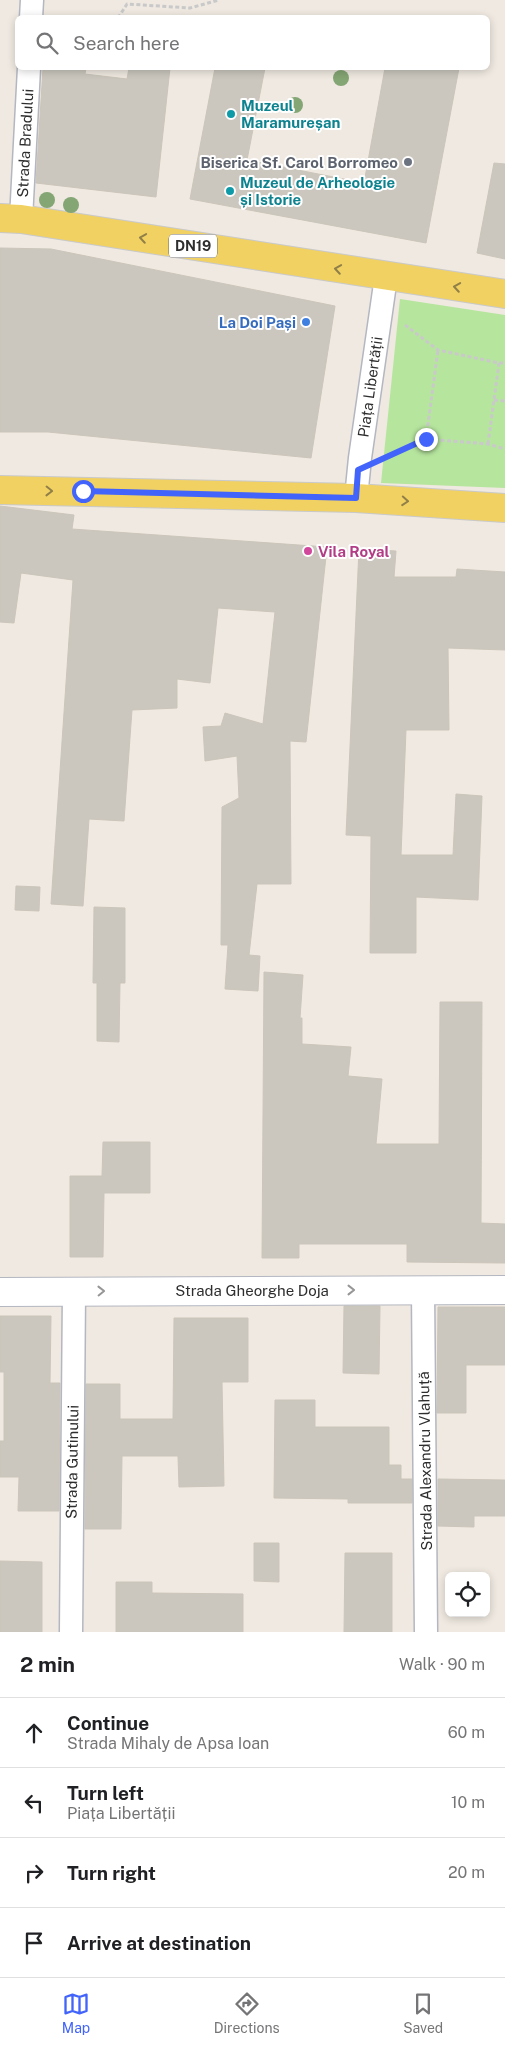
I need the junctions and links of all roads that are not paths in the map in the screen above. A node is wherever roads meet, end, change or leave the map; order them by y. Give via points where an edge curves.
1 (32, 0) edge
2 (31, 15) edge
3 (28, 70) edge
4 (10, 218) edge
5 (386, 277) junction
6 (505, 294) edge
7 (0, 490) edge
8 (356, 498) junction
9 (505, 508) edge
10 (423, 1290) junction
11 (505, 1290) edge
12 (0, 1292) edge
13 (74, 1292) junction
14 (71, 1632) edge
15 (426, 1632) edge

1 - 2 street
3 - 4 street, Strada Bradului
5 -> 4 main road, DN19
6 -> 5 main road, DN19
5 - 8 street, Piața Libertății
7 -> 8 main road
8 -> 9 main road
10 - 11 main road, Strada Gheorghe Doja
13 -> 10 main road, Strada Gheorghe Doja
10 - 15 street, Strada Alexandru Vlahuță
12 - 13 main road, Strada Gheorghe Doja
13 - 14 street, Strada Gutinului

